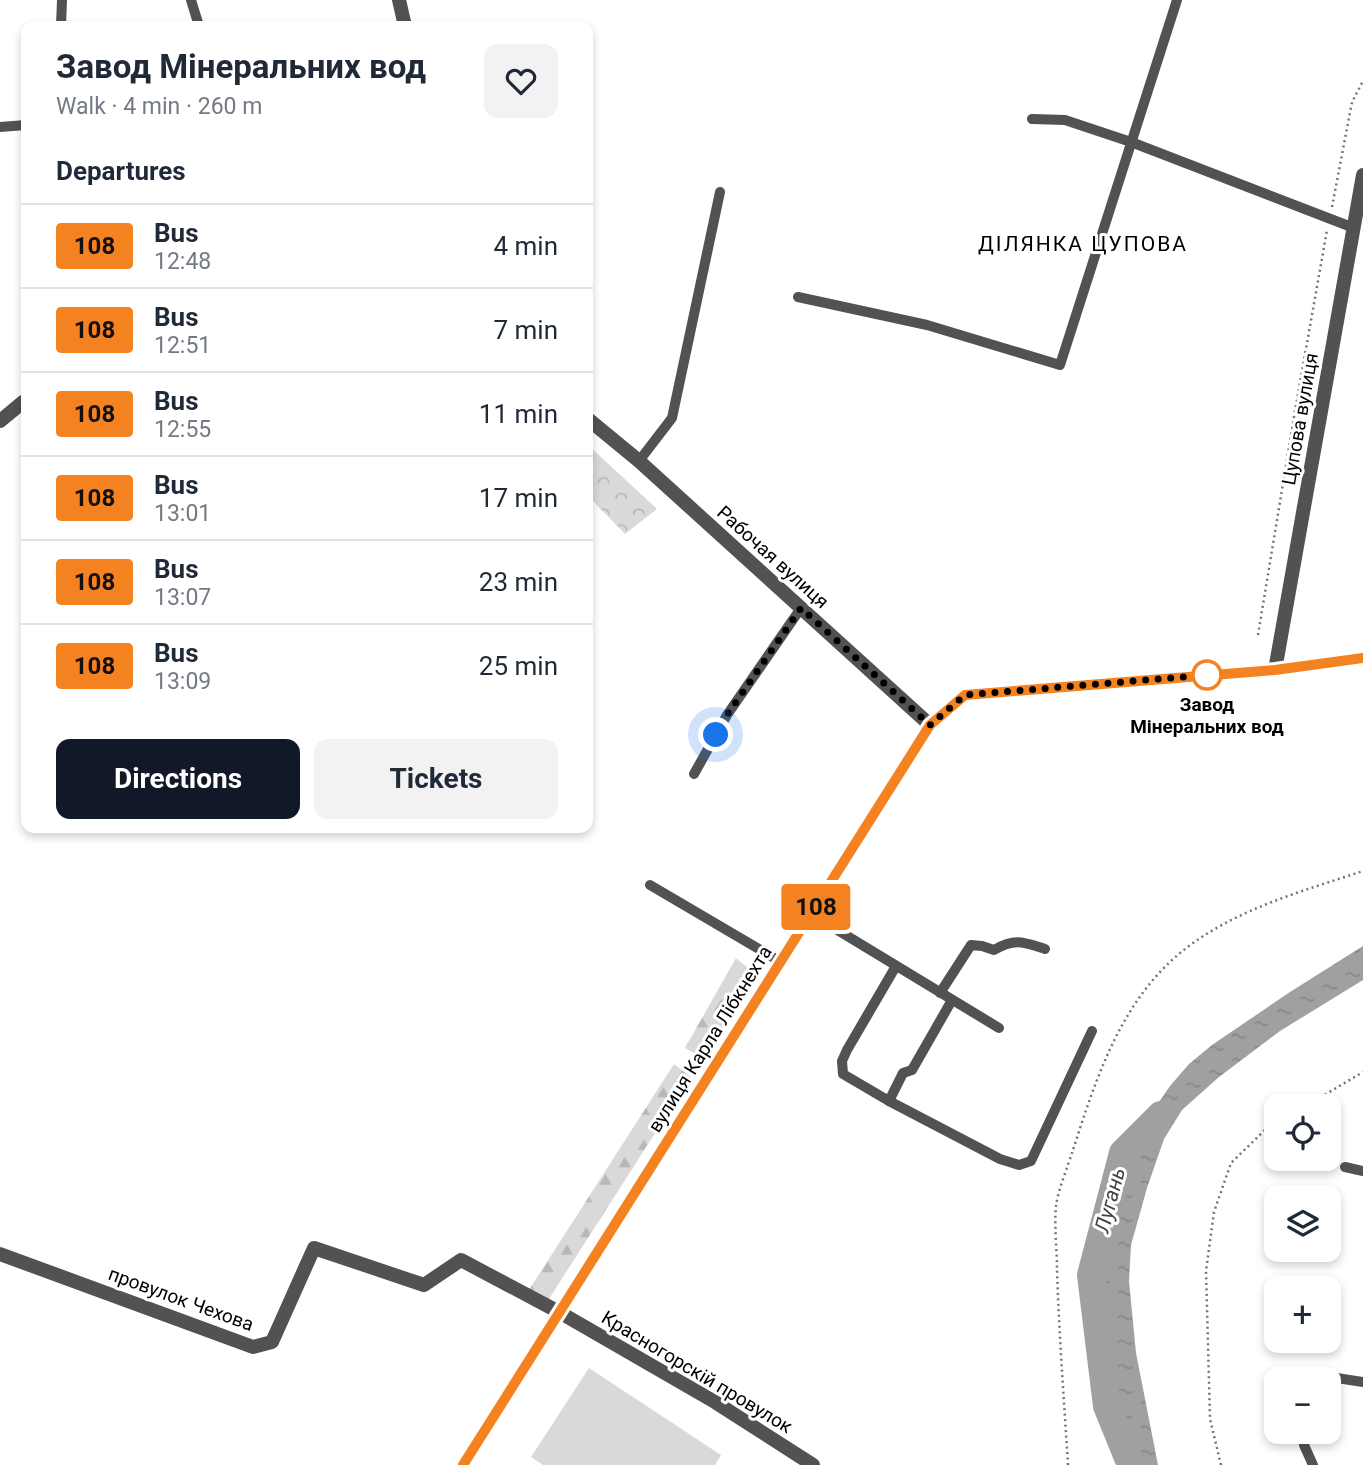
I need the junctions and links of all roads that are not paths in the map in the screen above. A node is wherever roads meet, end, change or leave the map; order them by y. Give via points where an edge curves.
1 (62, 0) edge
2 (191, 0) edge
3 (398, 0) edge
4 (1177, 0) edge
5 (61, 21) edge
6 (197, 21) edge
7 (404, 21) edge
8 (1032, 119) dead end
9 (21, 125) edge
10 (0, 127) edge
11 (1131, 142) junction
12 (1363, 175) edge
13 (720, 192) dead end
14 (1354, 228) junction
15 (798, 297) dead end
16 (21, 404) edge
17 (0, 421) edge
18 (593, 423) edge
19 (639, 461) junction
20 (801, 608) junction
21 (1363, 658) edge
22 (1275, 670) junction
23 (930, 725) junction
24 (694, 774) dead end
25 (650, 885) dead end
26 (811, 914) junction
27 (1045, 949) dead end
28 (781, 962) junction
29 (897, 966) junction
30 (940, 993) junction
31 (952, 1000) junction
32 (999, 1028) dead end
33 (1092, 1031) dead end
34 (889, 1101) junction
35 (1345, 1167) dead end
36 (1363, 1171) edge
37 (0, 1254) edge
38 (559, 1312) junction
39 (1341, 1379) edge
40 (1363, 1382) edge
41 (1304, 1444) edge
42 (463, 1465) edge
43 (813, 1465) edge
44 (1314, 1465) edge

1 - 5 lane
2 - 6 lane
3 - 7 street
4 - 11 lane
8 - 11 lane via 1065,120
9 - 10 lane
11 - 14 lane
11 - 15 lane via 1060,365 928,325
12 - 14 street, Цупова вулиця
13 - 19 lane via 672,418
14 - 22 street, Цупова вулиця
16 - 17 street
18 - 19 street, Рабочая вулиця
19 - 20 street, Рабочая вулиця
20 - 23 street, Рабочая вулиця
20 - 24 lane via 727,715
21 - 22 street, вулиця Карла Лібкнехта
22 - 23 street, вулиця Карла Лібкнехта via 965,695
23 - 26 street, вулиця Карла Лібкнехта
25 - 28 lane
26 - 28 street, вулиця Карла Лібкнехта
26 - 29 lane
27 - 30 lane via 1020,941 994,950 971,945
28 - 38 street, вулиця Карла Лібкнехта
29 - 30 lane
29 - 34 lane via 842,1061 844,1074
30 - 31 lane
31 - 32 lane
31 - 34 lane
33 - 34 lane via 1031,1161 1019,1165 1000,1159
35 - 36 lane
37 - 38 street, провулок Чехова via 253,1347 272,1342 314,1248 424,1285 461,1259
38 - 42 street, вулиця Карла Лібкнехта
38 - 43 street, Красногорскій провулок
39 - 40 lane
41 - 44 lane

